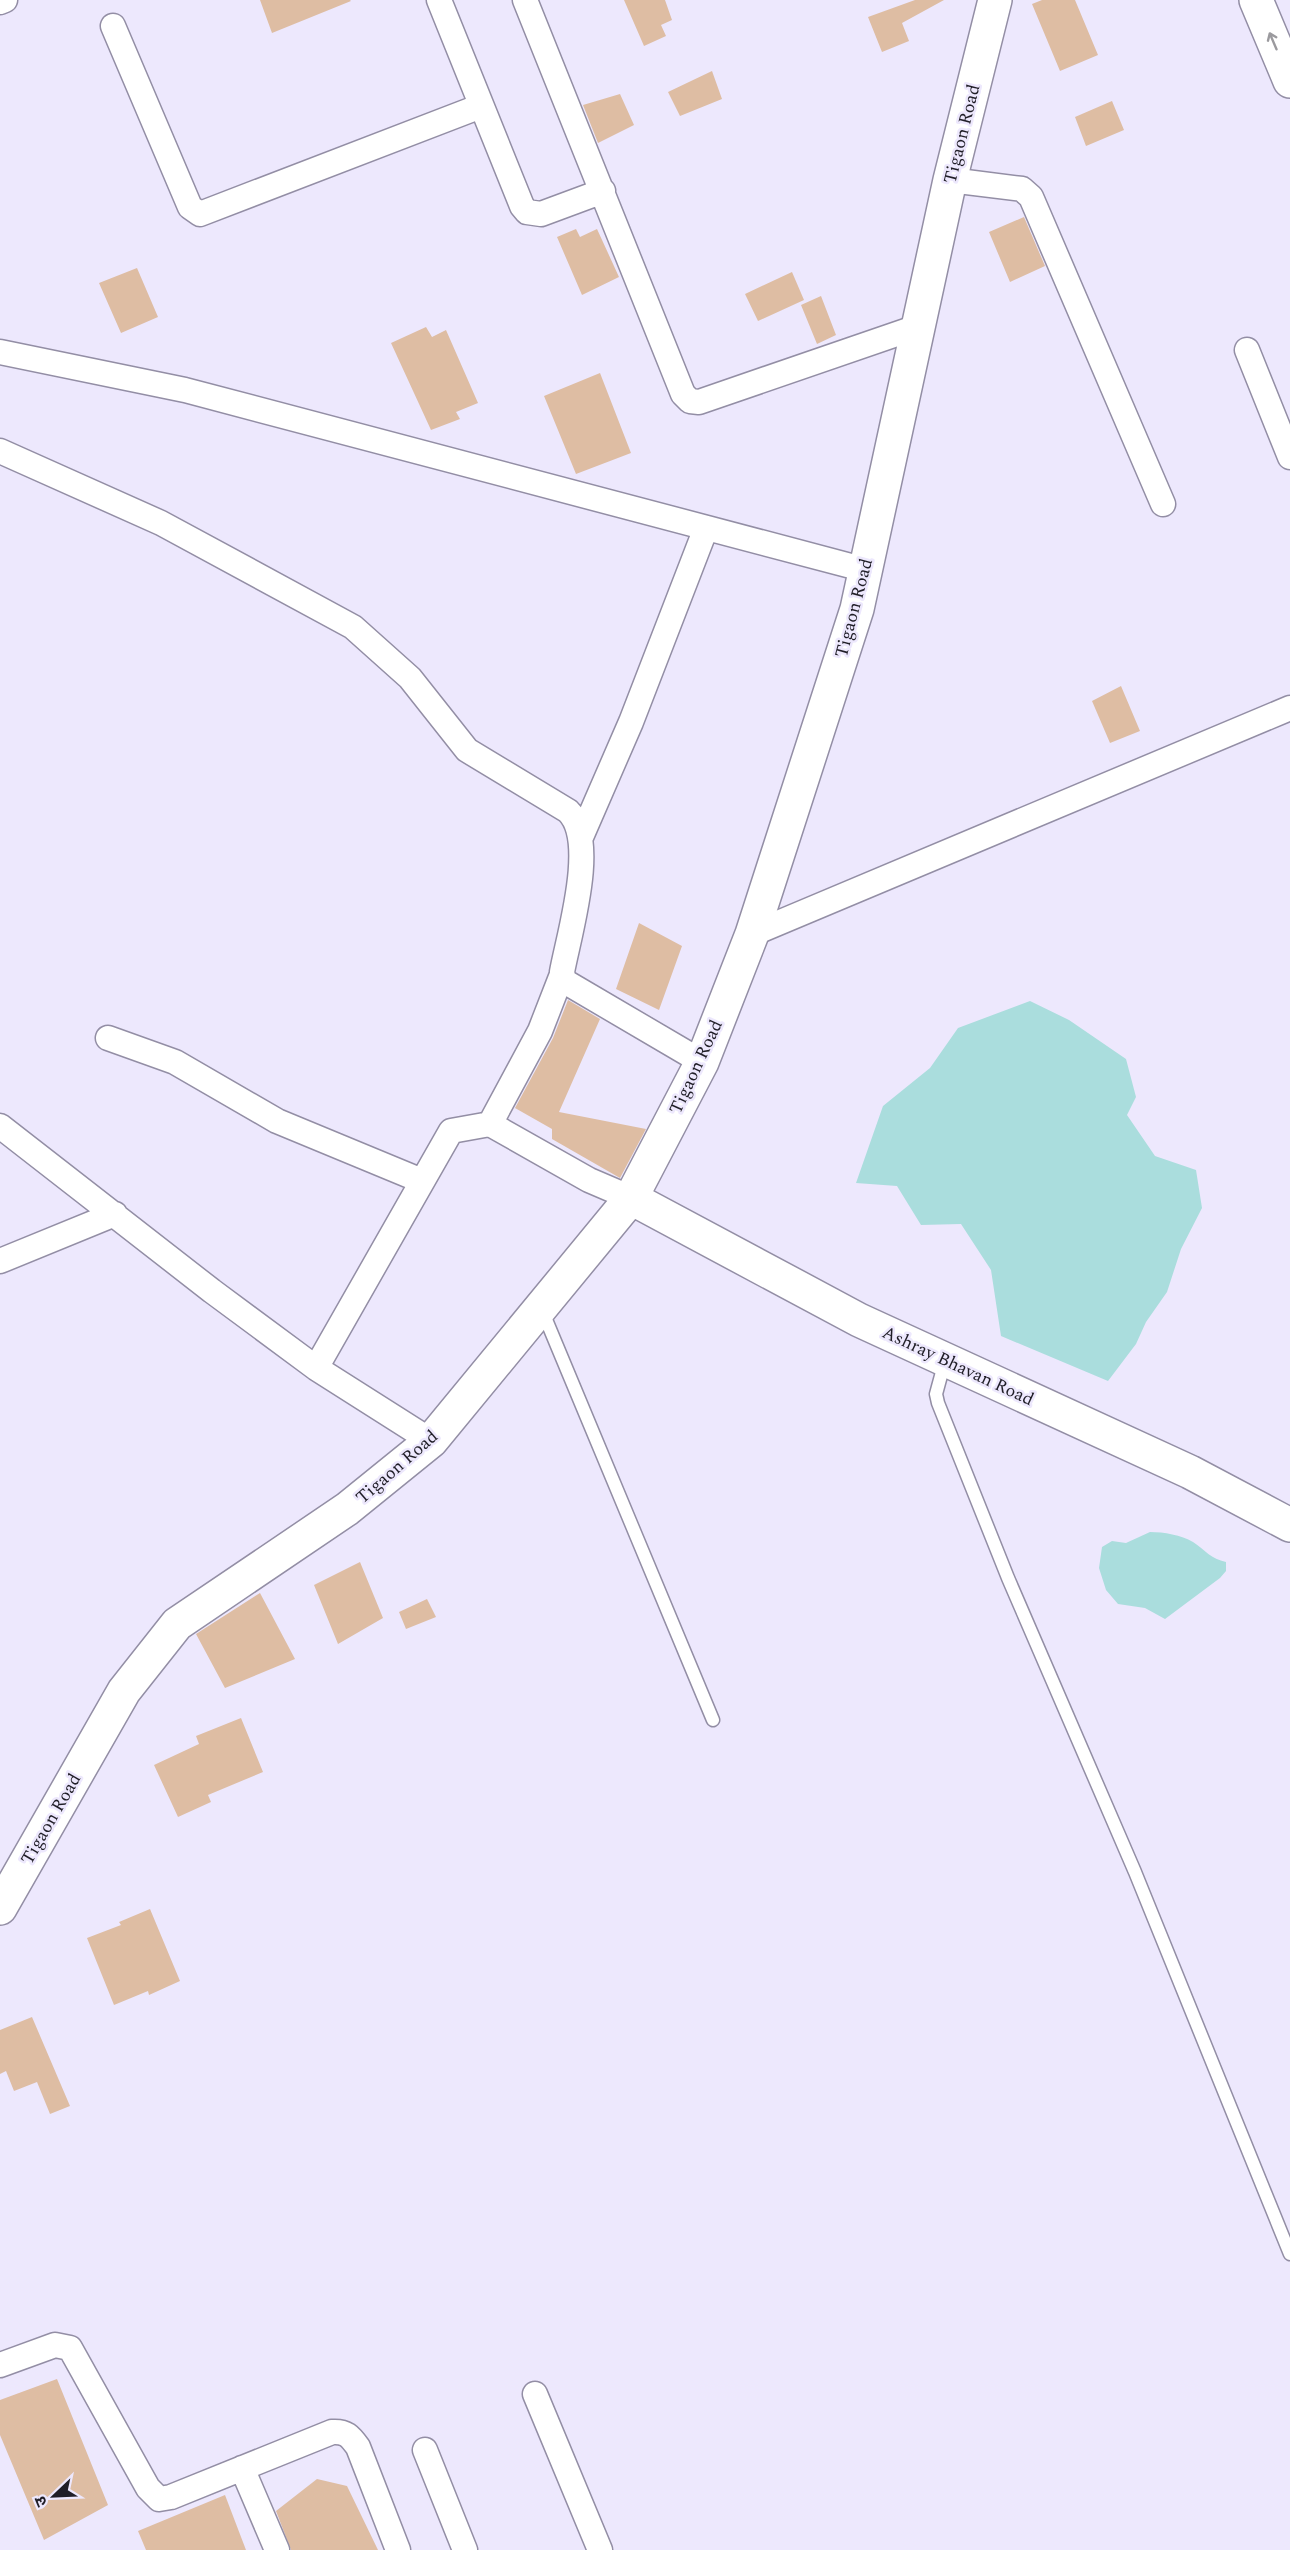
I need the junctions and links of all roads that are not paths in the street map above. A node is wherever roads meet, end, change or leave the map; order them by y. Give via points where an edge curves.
1 (5, 0) edge
2 (439, 0) edge
3 (525, 0) edge
4 (995, 0) edge
5 (1256, 0) edge
6 (0, 2) edge
7 (112, 26) dead end
8 (1290, 81) edge
9 (482, 106) junction
10 (950, 180) junction
11 (603, 191) junction
12 (920, 326) junction
13 (1246, 350) dead end
14 (0, 352) edge
15 (0, 451) edge
16 (1290, 457) edge
17 (1163, 504) dead end
18 (706, 528) junction
19 (866, 570) junction
20 (1290, 708) edge
21 (580, 837) junction
22 (752, 934) junction
23 (561, 977) junction
24 (108, 1038) dead end
25 (702, 1062) junction
26 (490, 1124) junction
27 (0, 1126) edge
28 (422, 1181) junction
29 (631, 1198) junction
30 (115, 1214) junction
31 (0, 1261) edge
32 (540, 1306) junction
33 (945, 1359) junction
34 (316, 1368) junction
35 (431, 1441) junction
36 (1290, 1525) edge
37 (713, 1720) dead end
38 (0, 1908) edge
39 (1290, 2254) edge
40 (0, 2365) edge
41 (535, 2394) dead end
42 (426, 2450) dead end
43 (242, 2468) junction
44 (277, 2550) edge
45 (398, 2550) edge
46 (465, 2550) edge
47 (600, 2550) edge

1 - 6 street
2 - 9 street
3 - 11 street
4 - 10 street, Tigaon Road
8 -> 5 street
7 - 9 street via 189,207 200,214
9 - 11 street via 527,212 541,214
10 - 12 street, Tigaon Road
10 - 17 street via 1022,189 1031,196
11 - 12 street via 683,394 694,403
12 - 19 street, Tigaon Road
13 - 16 street
14 - 18 street via 185,390
15 - 21 street via 161,523 353,627 410,678 467,750 568,811 577,823
18 - 19 street
18 - 21 street via 631,722
19 - 22 street, Tigaon Road via 857,609
20 - 22 street
21 - 23 street via 579,883
22 - 25 street, Tigaon Road
23 - 25 street
23 - 26 street via 525,1061
24 - 28 street via 175,1062 277,1121
25 - 29 street, Tigaon Road
26 - 28 street via 447,1134
26 - 29 street via 589,1180
27 - 30 street
28 - 34 street
29 - 32 street, Tigaon Road
29 - 33 street, Ashray Bhavan Road via 859,1320
30 - 31 street
30 - 34 street
32 - 35 street, Tigaon Road
32 - 37 lane
33 - 36 street, Ashray Bhavan Road via 1190,1472
33 - 39 lane via 936,1394 938,1403
34 - 35 street
35 - 38 street, Tigaon Road via 347,1509 177,1624 124,1691
40 - 43 street via 55,2344 70,2348 148,2488 159,2499
41 - 47 street
42 - 46 street
43 - 44 street
43 - 45 street via 332,2432 350,2436 358,2447

